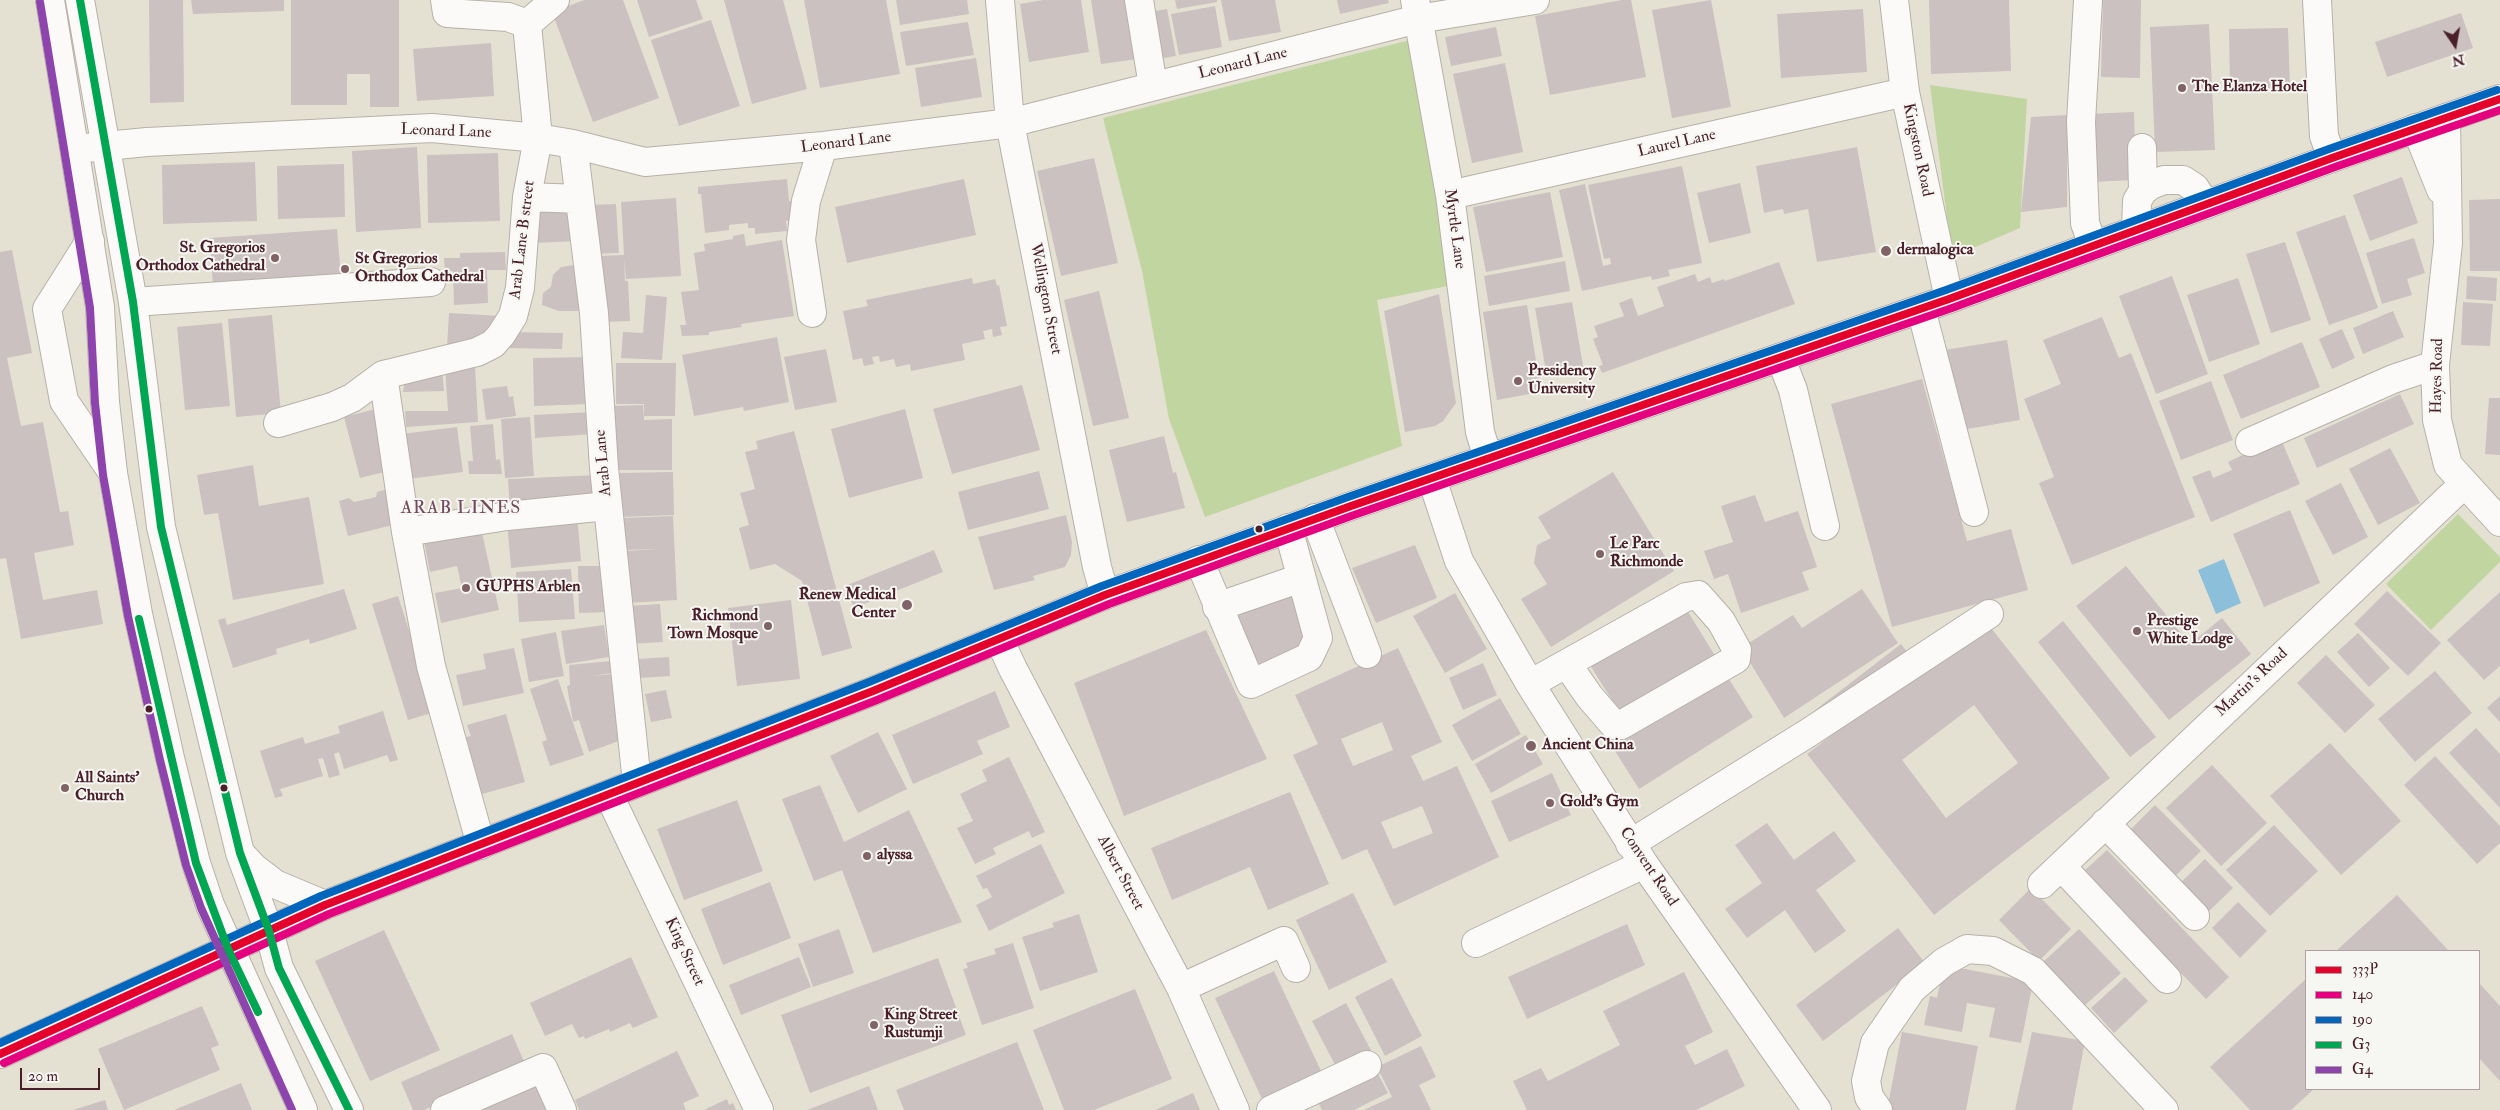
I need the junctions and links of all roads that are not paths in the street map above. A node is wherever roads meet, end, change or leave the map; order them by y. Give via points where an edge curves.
1 (50, 0) edge
2 (80, 0) edge
3 (445, 0) edge
4 (555, 0) edge
5 (1000, 0) edge
6 (1139, 0) edge
7 (1534, 0) edge
8 (1894, 0) edge
9 (2088, 0) edge
10 (2317, 0) edge
11 (1417, 10) edge
12 (527, 24) junction
13 (1153, 86) junction
14 (1904, 92) junction
15 (2500, 99) edge
16 (2446, 118) junction
17 (1010, 123) junction
18 (2416, 128) junction
19 (538, 138) junction
20 (573, 144) junction
21 (107, 146) junction
22 (823, 146) junction
23 (2142, 148) dead end
24 (76, 149) junction
25 (2332, 158) junction
26 (2143, 190) junction
27 (1450, 195) junction
28 (527, 197) junction
29 (580, 199) junction
30 (2206, 205) junction
31 (2448, 208) junction
32 (2136, 230) junction
33 (90, 241) junction
34 (2093, 246) junction
35 (430, 282) dead end
36 (1949, 299) junction
37 (133, 302) junction
38 (1920, 309) junction
39 (812, 313) dead end
40 (1781, 359) junction
41 (2435, 365) junction
42 (383, 375) junction
43 (278, 423) dead end
44 (2250, 442) dead end
45 (1488, 458) junction
46 (113, 473) junction
47 (1432, 479) junction
48 (2464, 484) junction
49 (608, 506) junction
50 (1974, 512) dead end
51 (1315, 518) junction
52 (2500, 522) edge
53 (1825, 526) dead end
54 (1288, 528) junction
55 (406, 532) junction
56 (1199, 560) junction
57 (1301, 578) junction
58 (1105, 595) junction
59 (1217, 607) junction
60 (1989, 614) dead end
61 (999, 638) junction
62 (1367, 654) dead end
63 (1568, 664) junction
64 (1530, 684) junction
65 (637, 783) junction
66 (609, 795) junction
67 (2105, 823) junction
68 (481, 845) junction
69 (240, 853) junction
70 (1637, 854) junction
71 (325, 905) junction
72 (2195, 916) dead end
73 (269, 931) junction
74 (1476, 942) dead end
75 (228, 949) junction
76 (1296, 968) dead end
77 (2166, 979) dead end
78 (1181, 988) junction
79 (0, 1054) edge
80 (1367, 1065) dead end
81 (303, 1110) edge
82 (349, 1110) edge
83 (444, 1110) edge
84 (562, 1110) edge
85 (759, 1110) edge
86 (1235, 1110) edge
87 (1271, 1110) edge
88 (1817, 1110) edge
89 (1878, 1110) edge
90 (2164, 1110) edge

1 - 24 street
2 - 21 street
3 - 12 street via 447,13 508,17
4 - 12 street
5 - 17 street, Wellington Street
6 - 13 street
7 - 11 street, Leonard Lane
8 - 14 street, Kingston Road
9 - 34 street via 2081,122 2085,223
10 - 25 street via 2324,136
11 - 13 street, Leonard Lane
11 - 27 street, Myrtle Lane
12 - 19 street, Arab Lane B street
13 - 17 street, Leonard Lane
14 - 27 street, Laurel Lane
14 - 36 street, Kingston Road
15 - 16 street
16 - 18 street
16 - 31 street, Hayes Road
17 - 22 street, Leonard Lane
17 - 58 street, Wellington Street
18 - 25 street
18 - 31 street, Hayes Road
19 - 20 street, Leonard Lane
19 - 21 street, Leonard Lane via 432,128
19 - 28 street, Arab Lane B street
20 - 22 street, Leonard Lane via 645,162
20 - 29 street, Arab Lane
21 - 24 street, Leonard Lane
21 - 37 street
22 - 39 street via 802,226
23 - 26 street
24 - 33 street
25 - 30 street
26 - 30 street via 2164,180 2183,180 2195,188
26 - 32 street via 2136,204
27 - 45 street, Myrtle Lane via 1480,432
28 - 29 street
28 - 42 street, Arab Lane B street via 520,288 513,316 501,336 477,352
29 - 49 street, Arab Lane via 594,313
30 - 32 street
31 - 41 street, Hayes Road via 2448,244
32 - 34 street
33 - 46 street via 100,307
33 - 46 street via 48,309 64,401
34 - 36 street
35 - 37 street
36 - 38 street
37 - 69 street via 161,527
38 - 40 street
38 - 50 street
40 - 45 street
40 - 53 street via 1793,390
41 - 44 street via 2393,379
41 - 48 street, Hayes Road via 2437,420 2448,465
42 - 43 street, Arab Lane B street via 332,408
42 - 55 street
45 - 47 street
46 - 75 street via 138,614 170,758 196,863
47 - 51 street
47 - 64 street, Convent Road via 1459,561
48 - 52 street, Hayes Road
48 - 67 street, Martin's Road
49 - 55 street via 507,516
49 - 65 street, Arab Lane
51 - 54 street
51 - 62 street
54 - 56 street
54 - 57 street
55 - 68 street via 430,666
56 - 58 street
56 - 59 street
57 - 59 street
57 - 59 street via 1318,638 1315,648 1309,657 1251,684
58 - 61 street
60 - 70 street via 1800,738
61 - 65 street
61 - 78 street, Albert Street
63 - 63 street via 1686,597 1698,595 1721,621 1737,650 1736,659 1621,725 1614,725
63 - 64 street
64 - 70 street, Convent Road
65 - 66 street
66 - 68 street
66 - 85 street, King Street
67 - 72 street
67 - 77 street, Martin's Road via 2051,875
68 - 71 street
69 - 71 street via 276,884
69 - 73 street
70 - 74 street
70 - 88 street, Convent Road
71 - 73 street
73 - 75 street
73 - 82 street via 279,968
75 - 79 street
75 - 81 street
76 - 78 street via 1284,941
78 - 86 street, Albert Street
80 - 87 street
83 - 84 street via 544,1068
89 - 90 street via 1869,1097 1866,1081 1875,1043 1912,989 1944,962 1967,949 1993,951 2033,971

